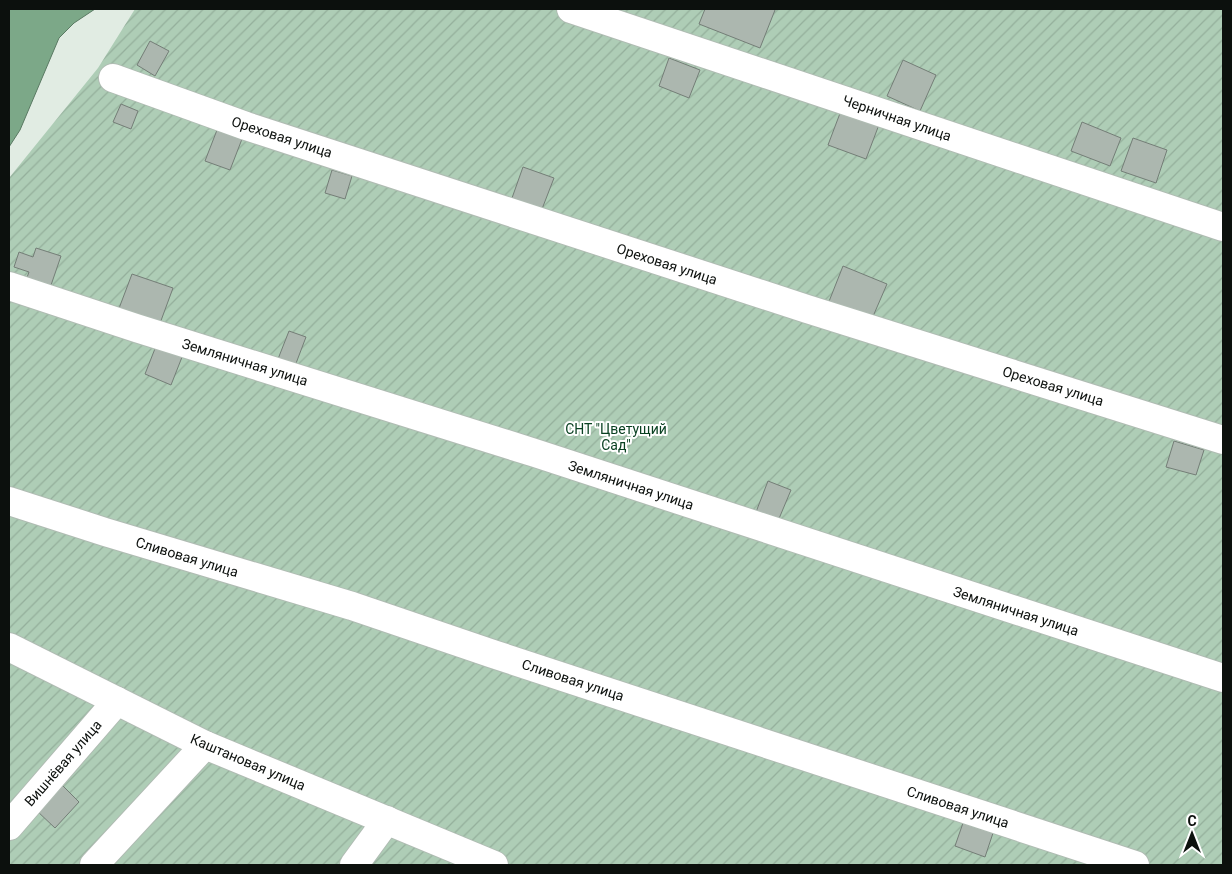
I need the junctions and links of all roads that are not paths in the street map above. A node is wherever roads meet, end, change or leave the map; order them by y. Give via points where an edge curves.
1 (571, 9) edge
2 (113, 78) dead end
3 (1223, 227) edge
4 (9, 286) edge
5 (1223, 440) edge
6 (9, 501) edge
7 (9, 647) edge
8 (1223, 678) edge
9 (117, 701) junction
10 (204, 745) junction
11 (387, 820) junction
12 (9, 826) edge
13 (94, 865) edge
14 (354, 865) edge
15 (494, 865) edge
16 (1135, 865) edge

1 - 3 street, Черничная улица
2 - 5 street, Ореховая улица via 246,126 797,306
4 - 8 street, Земляничная улица via 554,459
6 - 16 street, Сливовая улица via 352,606
7 - 9 street, Каштановая улица
9 - 10 street, Каштановая улица
9 - 12 street, Вишнёвая улица
10 - 11 street, Каштановая улица
10 - 13 street
11 - 14 street
11 - 15 street, Каштановая улица

